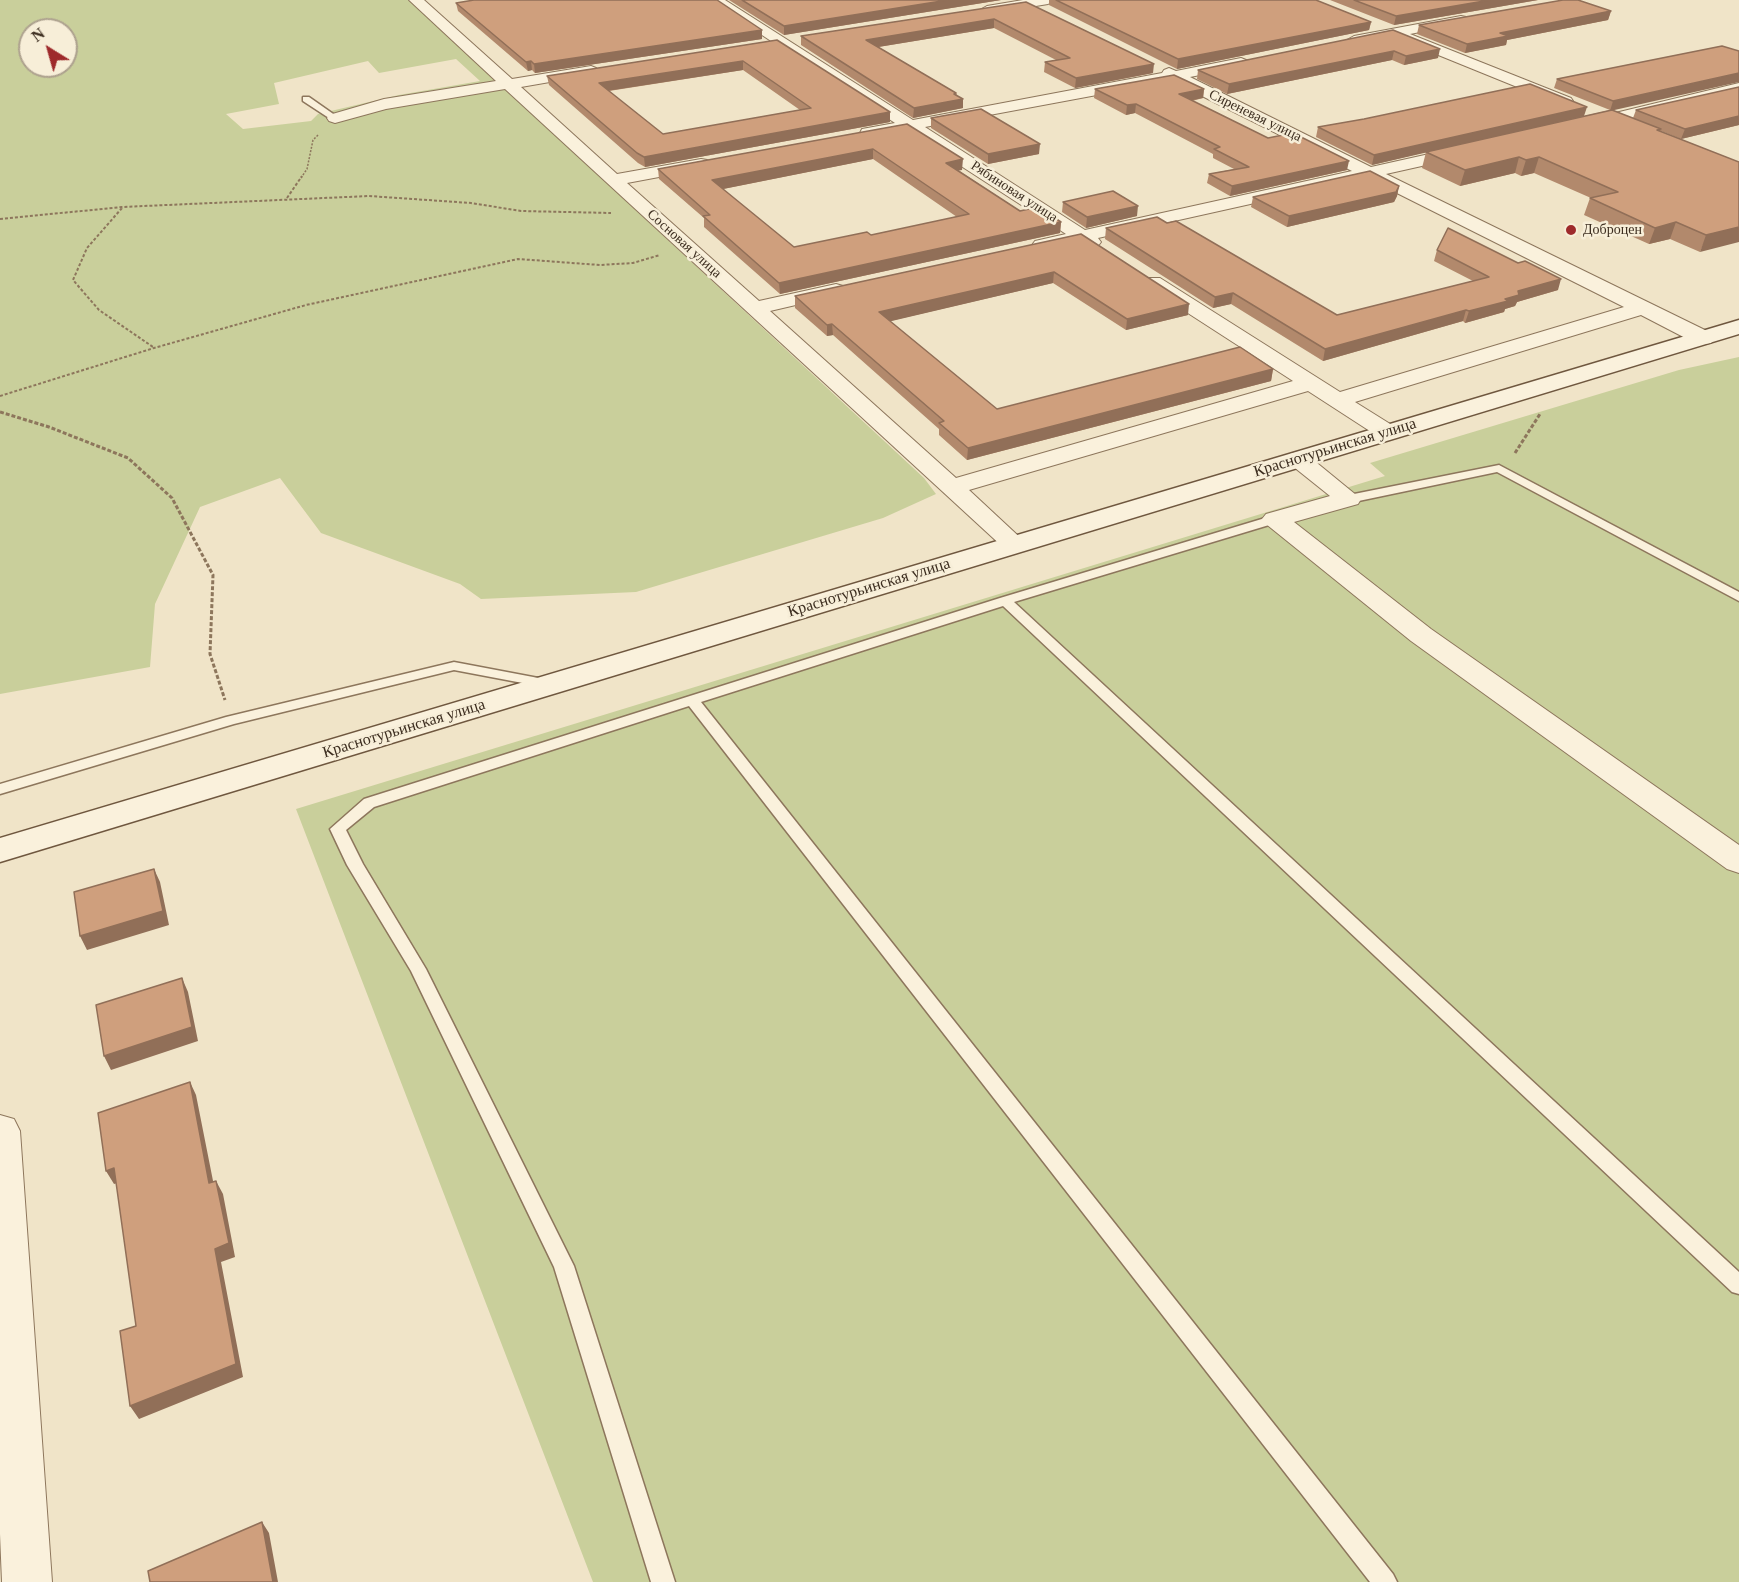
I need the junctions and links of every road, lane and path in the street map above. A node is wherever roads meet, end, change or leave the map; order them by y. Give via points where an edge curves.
1 (716, 0) edge
2 (1025, 2) edge
3 (421, 4) edge
4 (447, 6) dead end
5 (1049, 7) edge
6 (970, 13) edge
7 (1471, 18) edge
8 (1362, 20) edge
9 (1392, 32) junction
10 (805, 38) edge
11 (781, 42) junction
12 (1335, 44) edge
13 (758, 45) edge
14 (1256, 60) edge
15 (1144, 61) edge
16 (610, 68) edge
17 (1176, 76) junction
18 (508, 84) junction
19 (1739, 88) edge
20 (306, 99) dead end
21 (335, 118) junction
22 (1611, 119) junction
23 (911, 126) junction
24 (1632, 127) edge
25 (1565, 129) edge
26 (854, 136) edge
27 (1485, 147) edge
28 (716, 161) edge
29 (1370, 173) junction
30 (613, 180) junction
31 (286, 199) junction
32 (122, 207) junction
33 (648, 212) junction
34 (0, 219) edge
35 (1082, 236) junction
36 (1024, 249) edge
37 (1102, 249) edge
38 (693, 252) junction
39 (1142, 274) edge
40 (848, 288) edge
41 (754, 308) junction
42 (1642, 308) junction
43 (1739, 327) edge
44 (1703, 338) junction
45 (154, 348) junction
46 (1312, 383) junction
47 (0, 396) edge
48 (1337, 400) junction
49 (0, 412) edge
50 (1387, 432) junction
51 (1298, 459) junction
52 (952, 488) junction
53 (1349, 499) junction
54 (1275, 519) junction
55 (1014, 544) junction
56 (1739, 597) edge
57 (1005, 601) junction
58 (553, 684) junction
59 (693, 701) junction
60 (231, 720) junction
61 (0, 789) edge
62 (0, 850) edge
63 (1739, 861) edge
64 (0, 1131) edge
65 (1739, 1285) edge
66 (17, 1573) edge
67 (663, 1582) edge
68 (1385, 1582) edge

1 - 11 street, Рябиновая улица
2 - 5 street
2 - 6 street
3 - 4 street
3 - 18 street, Сосновая улица
7 - 9 street
8 - 9 street
9 - 12 street
9 - 22 street
10 - 11 street
11 - 13 street
11 - 23 street, Рябиновая улица
14 - 17 street
15 - 17 street, Сиреневая улица
16 - 18 street
17 - 23 street
17 - 29 street, Сиреневая улица
18 - 21 street via 384,104
18 - 30 street, Сосновая улица
19 - 22 street
20 - 21 lane
21 - 31 path via 313,140 307,169
22 - 24 street
22 - 25 street
23 - 26 street
23 - 35 street, Рябиновая улица
27 - 29 street
28 - 30 street
29 - 35 street
29 - 42 street, Сиреневая улица
30 - 33 street, Сосновая улица
31 - 32 path
31 - 33 path via 369,196 471,203 521,211
32 - 34 path
32 - 45 path via 87,248 73,280 99,310
33 - 38 street, Сосновая улица
35 - 36 street
35 - 37 street, Рябиновая улица
38 - 41 street, Сосновая улица
38 - 45 path via 670,252 633,263 600,265 518,259 306,305
39 - 46 street
40 - 41 street
41 - 52 street, Сосновая улица
42 - 44 street, Сиреневая улица
42 - 48 street
43 - 44 main road, Краснотурьинская улица
44 - 50 main road, Краснотурьинская улица
45 - 47 path
46 - 48 street
46 - 52 street
48 - 50 street
49 - 60 path via 128,458 172,498 213,575 210,654
50 - 51 main road, Краснотурьинская улица
51 - 53 street
51 - 55 main road, Краснотурьинская улица
52 - 55 street, Сосновая улица
53 - 54 street
53 - 56 lane via 1499,468
54 - 57 lane
54 - 63 street via 1421,634
55 - 58 main road, Краснотурьинская улица
57 - 59 lane
57 - 65 lane
58 - 60 lane via 454,666
58 - 62 main road, Краснотурьинская улица
59 - 67 lane via 369,803 338,829 355,865 418,969 564,1266
59 - 68 lane
60 - 61 lane
64 - 66 street

